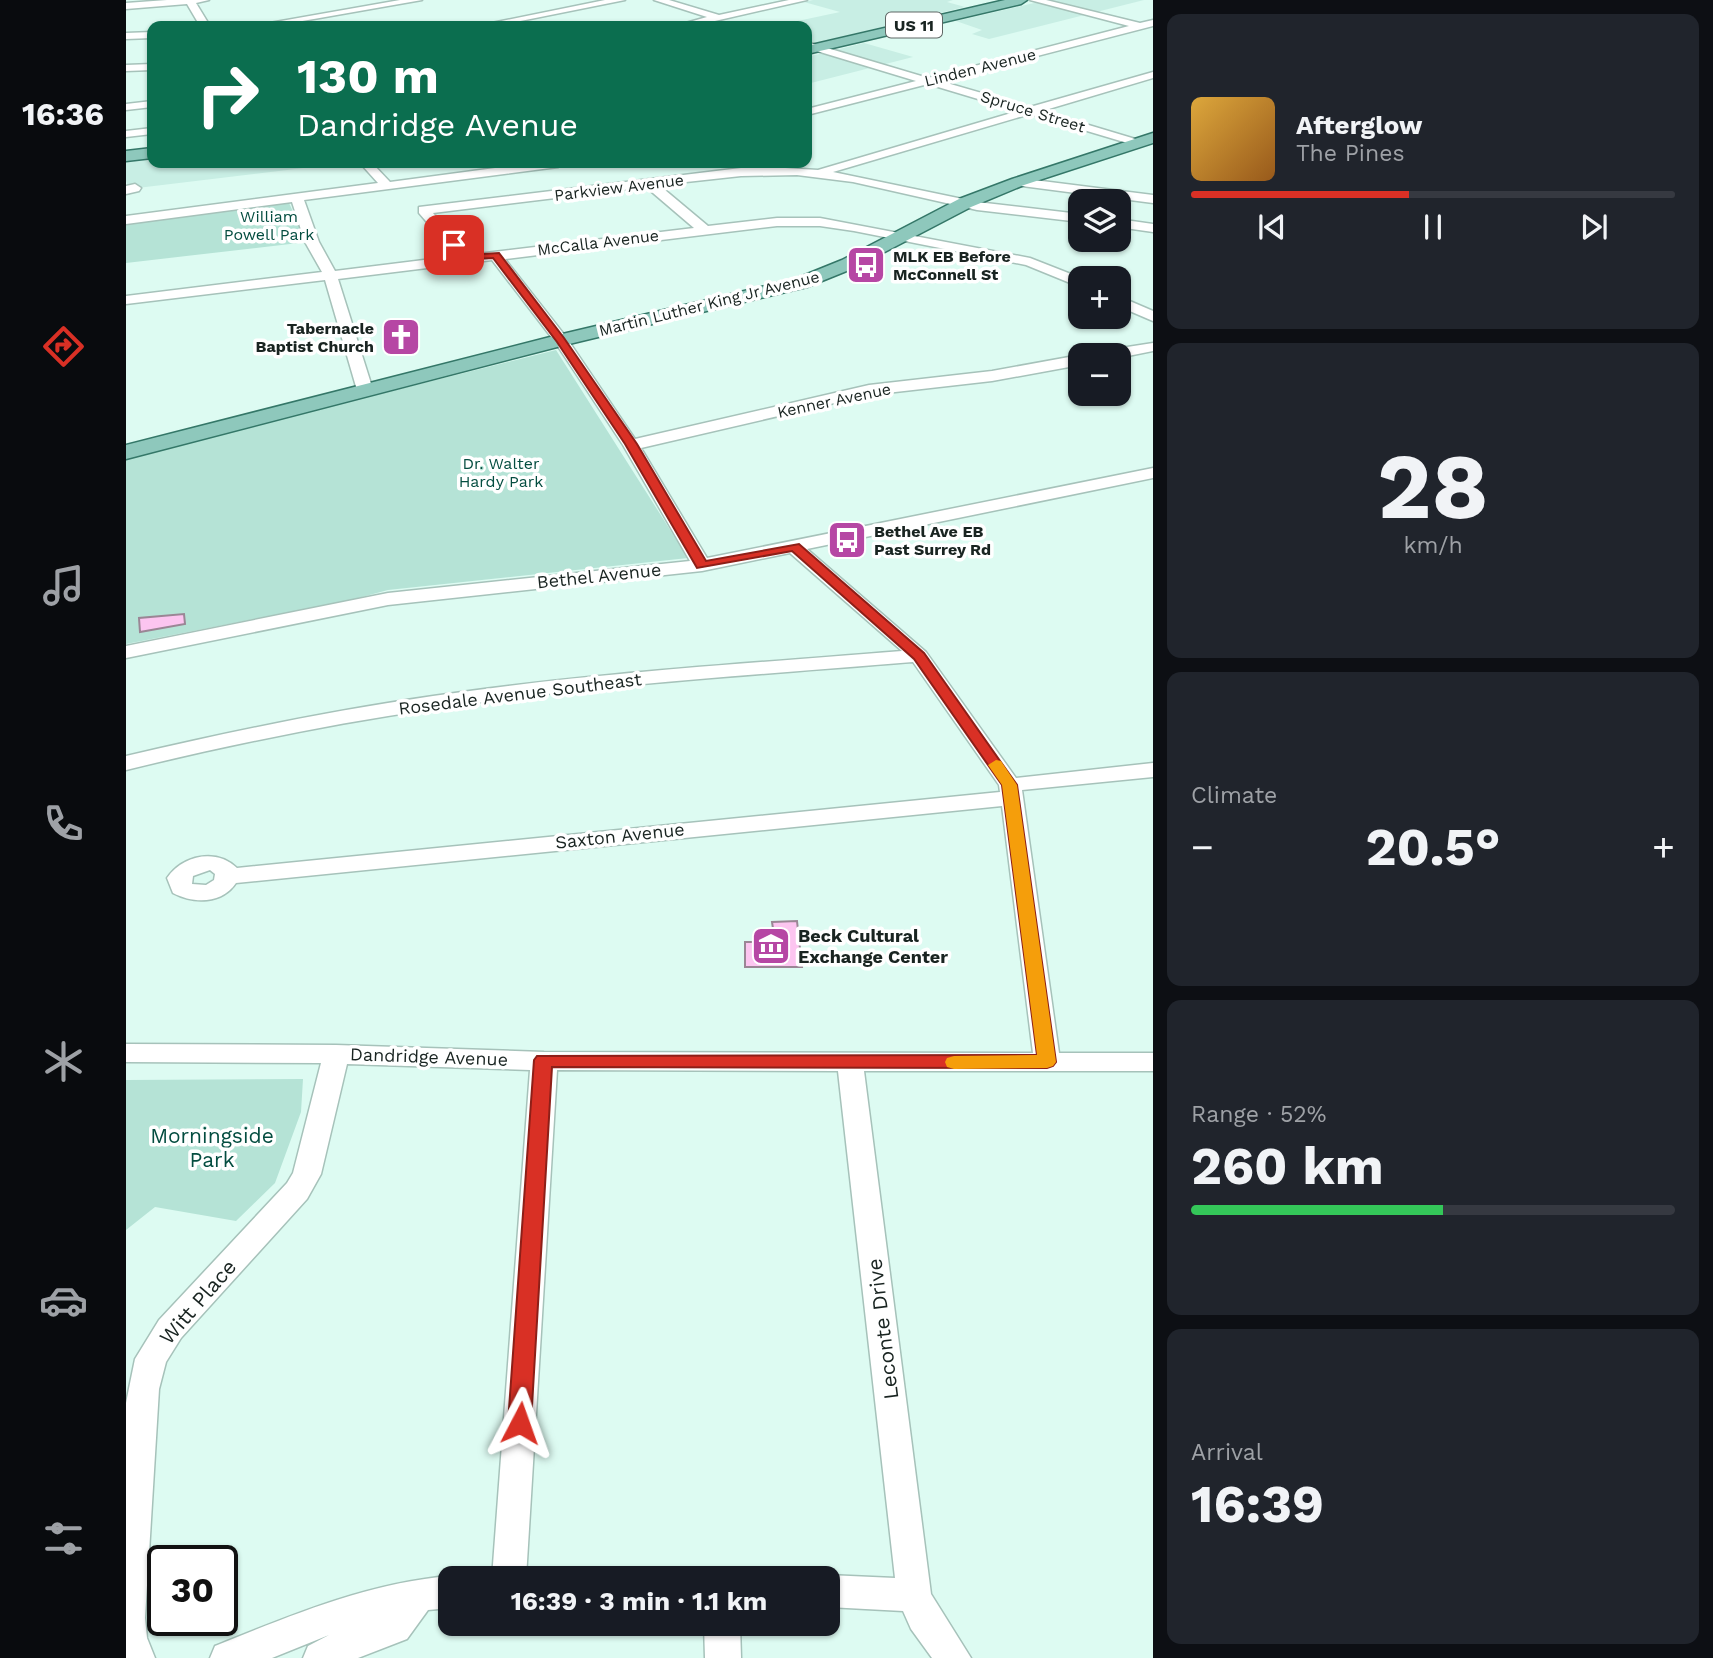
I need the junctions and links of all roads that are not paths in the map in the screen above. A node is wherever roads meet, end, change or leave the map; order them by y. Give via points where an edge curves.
1 (204, 0) edge
2 (376, 0) edge
3 (417, 0) edge
4 (620, 0) edge
5 (659, 0) edge
6 (802, 0) edge
7 (1021, 0) edge
8 (1035, 0) edge
9 (190, 2) junction
10 (389, 5) junction
11 (126, 6) edge
12 (329, 16) junction
13 (718, 18) junction
14 (202, 21) edge
15 (294, 21) edge
16 (343, 21) edge
17 (509, 21) edge
18 (704, 21) edge
19 (729, 21) edge
20 (1153, 23) edge
21 (1140, 26) junction
22 (1153, 29) edge
23 (147, 35) edge
24 (126, 36) edge
25 (812, 48) edge
26 (812, 49) edge
27 (147, 67) edge
28 (126, 68) edge
29 (1153, 75) edge
30 (930, 80) junction
31 (147, 105) edge
32 (126, 107) edge
33 (1030, 110) junction
34 (812, 111) edge
35 (147, 132) edge
36 (126, 134) edge
37 (1146, 141) edge
38 (147, 154) edge
39 (126, 156) edge
40 (371, 168) edge
41 (519, 168) edge
42 (724, 168) edge
43 (736, 172) junction
44 (814, 174) junction
45 (1018, 182) junction
46 (650, 184) junction
47 (386, 185) junction
48 (1074, 189) edge
49 (1131, 196) edge
50 (298, 198) junction
51 (1153, 199) edge
52 (965, 203) junction
53 (1068, 216) edge
54 (126, 220) edge
55 (1131, 225) edge
56 (1153, 228) edge
57 (703, 229) junction
58 (904, 237) junction
59 (495, 255) junction
60 (464, 258) junction
61 (330, 274) junction
62 (1068, 278) edge
63 (126, 300) edge
64 (1131, 306) edge
65 (1153, 317) edge
66 (561, 340) junction
67 (1153, 347) edge
68 (1131, 351) edge
69 (1068, 362) edge
70 (365, 390) junction
71 (631, 444) junction
72 (126, 452) edge
73 (1153, 473) edge
74 (794, 547) junction
75 (702, 565) junction
76 (126, 652) edge
77 (919, 656) junction
78 (126, 763) edge
79 (1153, 770) edge
80 (1011, 791) junction
81 (228, 876) dead end
82 (126, 1053) edge
83 (336, 1054) junction
84 (544, 1060) junction
85 (1047, 1062) junction
86 (1153, 1062) edge
87 (850, 1063) junction
88 (510, 1566) edge
89 (840, 1592) edge
90 (435, 1593) edge
91 (914, 1595) junction
92 (722, 1636) edge
93 (137, 1658) edge
94 (228, 1658) edge
95 (321, 1658) edge
96 (723, 1658) edge
97 (953, 1658) edge

1 - 9 street
2 - 10 street
3 - 10 street
4 - 17 street
5 - 13 street
6 - 13 street
7 - 25 main road, US 11
8 - 21 street
9 - 11 street
9 - 14 street
10 - 12 street
12 - 15 street
12 - 16 street
13 - 18 street
13 - 19 street
20 - 21 street, Linden Avenue
21 - 22 street
21 - 30 street, Linden Avenue
23 - 24 street
26 - 30 street, Spruce Street
27 - 28 street
29 - 33 street, Parkview Avenue
30 - 33 street, Spruce Street
30 - 34 street, Linden Avenue
31 - 32 street
33 - 37 street, Spruce Street
33 - 44 street, Parkview Avenue
35 - 36 street
37 - 45 main road, Martin Luther King Jr Avenue
38 - 39 main road
40 - 47 street
41 - 47 street
42 - 43 street
43 - 44 street, Parkview Avenue
43 - 46 street, Parkview Avenue
44 - 52 street, Parkview Avenue
45 - 48 street
45 - 52 main road, Martin Luther King Jr Avenue
46 - 57 street
46 - 60 street, Parkview Avenue via 424,210
47 - 50 street
49 - 51 street
50 - 54 street
50 - 61 street via 312,242
52 - 53 street, Parkview Avenue
52 - 58 main road, Martin Luther King Jr Avenue
55 - 56 street
57 - 58 street, McCalla Avenue via 811,222
57 - 59 street, McCalla Avenue
58 - 62 street, McCalla Avenue via 1030,262
58 - 66 main road, Martin Luther King Jr Avenue via 801,283
59 - 60 street, McCalla Avenue
59 - 66 street
60 - 61 street, McCalla Avenue
61 - 63 street, McCalla Avenue
61 - 70 street
64 - 65 street
66 - 70 main road, Martin Luther King Jr Avenue
66 - 71 street
67 - 68 street
69 - 71 street, Kenner Avenue via 869,390
70 - 72 main road, Martin Luther King Jr Avenue
71 - 75 street
73 - 74 street, Bethel Avenue
74 - 75 street, Bethel Avenue
74 - 77 street
75 - 76 street, Bethel Avenue via 388,599
77 - 78 street, Rosedale Avenue Southeast via 470,698 352,715
77 - 80 street
79 - 80 street, Saxton Avenue
80 - 81 street, Saxton Avenue
80 - 85 street
82 - 83 street, Dandridge Avenue
83 - 84 street, Dandridge Avenue
83 - 93 street, Witt Place via 307,1174 297,1191 170,1329 151,1359 143,1389 128,1618
84 - 87 street, Dandridge Avenue
84 - 88 street
85 - 86 street, Dandridge Avenue
85 - 87 street, Dandridge Avenue
87 - 91 street, Leconte Drive
89 - 91 street
90 - 94 street via 374,1604
90 - 95 street via 394,1627
91 - 97 street
92 - 96 street

